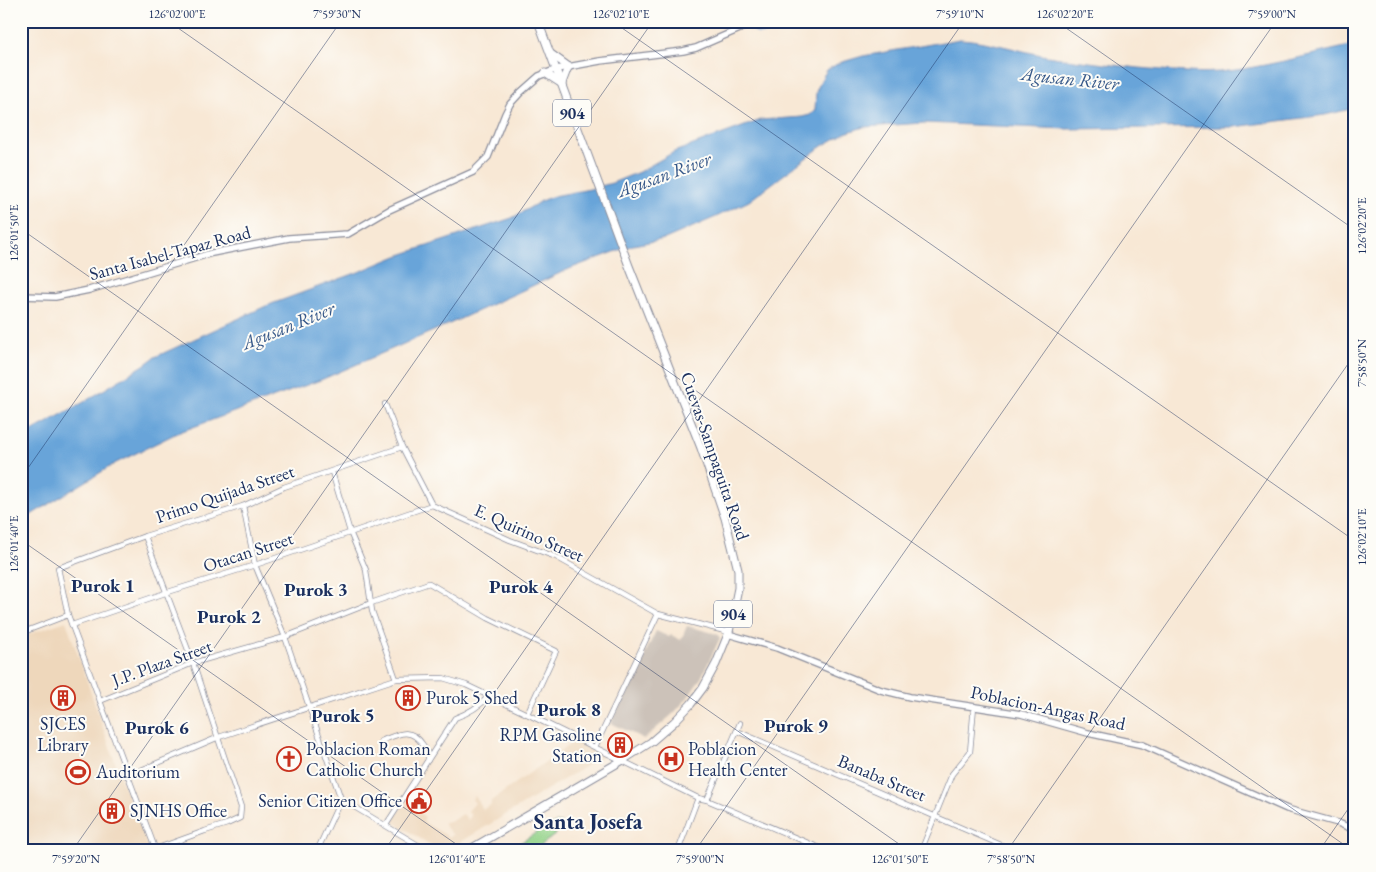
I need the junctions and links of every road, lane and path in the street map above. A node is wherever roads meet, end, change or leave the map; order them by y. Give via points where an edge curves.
1 (538, 21) edge
2 (758, 21) edge
3 (551, 55) junction
4 (568, 67) junction
5 (557, 69) junction
6 (546, 73) junction
7 (562, 83) junction
8 (21, 296) edge
9 (385, 404) dead end
10 (402, 447) junction
11 (332, 472) junction
12 (432, 505) junction
13 (243, 506) junction
14 (350, 532) junction
15 (145, 536) junction
16 (254, 565) junction
17 (168, 592) junction
18 (371, 603) junction
19 (658, 614) junction
20 (68, 615) junction
21 (72, 625) junction
22 (21, 633) edge
23 (729, 633) junction
24 (285, 637) junction
25 (194, 663) junction
26 (396, 679) junction
27 (489, 696) junction
28 (100, 700) junction
29 (974, 706) junction
30 (309, 707) junction
31 (527, 714) junction
32 (740, 723) dead end
33 (737, 731) junction
34 (219, 737) junction
35 (381, 741) dead end
36 (595, 747) junction
37 (623, 760) junction
38 (428, 762) junction
39 (127, 776) junction
40 (698, 798) junction
41 (341, 799) junction
42 (707, 800) junction
43 (935, 816) junction
44 (386, 825) junction
45 (1355, 830) edge
46 (155, 850) edge
47 (317, 851) edge
48 (428, 851) edge
49 (467, 851) edge
50 (678, 851) edge
51 (828, 851) edge
52 (921, 851) edge
53 (1015, 851) edge

1 - 3 main road, Cuevas-Sampaguita Road / 904
2 - 4 street, Santa Isabel-Tapaz Road via 696,48
3 - 4 main road
3 - 5 main road, Cuevas-Sampaguita Road / 904
3 - 6 main road
4 - 5 street, Santa Isabel-Tapaz Road
4 - 7 main road
5 - 6 street, Santa Isabel-Tapaz Road
5 - 7 main road, Cuevas-Sampaguita Road / 904
6 - 7 main road
6 - 8 street, Santa Isabel-Tapaz Road via 529,84 510,104 488,157 473,172 389,210 348,234 289,238 212,253 55,297
7 - 23 main road, Cuevas-Sampaguita Road / 904 via 725,518 738,570 736,604
9 - 10 street
10 - 11 street, Primo Quijada Street
10 - 12 street
11 - 13 street, Primo Quijada Street via 284,487
11 - 14 street
12 - 14 street, Otacan Street
12 - 19 street, E. Quirino Street via 556,557
13 - 15 street, Primo Quijada Street
13 - 16 street
14 - 16 street, Otacan Street
14 - 18 street via 366,570
15 - 17 street
15 - 20 street, Primo Quijada Street via 58,568
16 - 17 street, Otacan Street
16 - 24 street
17 - 21 street, Otacan Street
17 - 25 street
18 - 24 street, J.P. Plaza Street
18 - 26 street
18 - 31 street, J.P. Plaza Street via 429,584 488,618 556,650
19 - 23 street, E. Quirino Street
19 - 36 street
20 - 21 street
20 - 22 street
21 - 28 street
23 - 29 street, Poblacion-Angas Road via 777,648 881,690
23 - 37 main road, Cuevas-Sampaguita Road / 904 via 712,672 691,704 660,734
24 - 25 street, J.P. Plaza Street
24 - 30 street
25 - 28 street, J.P. Plaza Street
25 - 34 street
26 - 27 street via 444,678
26 - 30 street
27 - 31 street
27 - 38 street via 455,718
28 - 39 street
29 - 43 street via 970,752 952,774
29 - 45 street, Poblacion-Angas Road via 1021,714 1143,745 1287,810
30 - 34 street
30 - 41 street
31 - 36 street
32 - 33 street
33 - 42 street
33 - 43 street, Banaba Street
34 - 39 street
34 - 46 street via 241,807 240,818
35 - 38 street via 412,734 425,748
36 - 37 street
37 - 40 street
37 - 49 main road, Cuevas-Sampaguita Road / 904
38 - 44 street
39 - 46 street
40 - 42 street
40 - 50 street
41 - 44 street
41 - 47 street
42 - 51 street
43 - 52 street
43 - 53 street, Banaba Street
44 - 48 street

